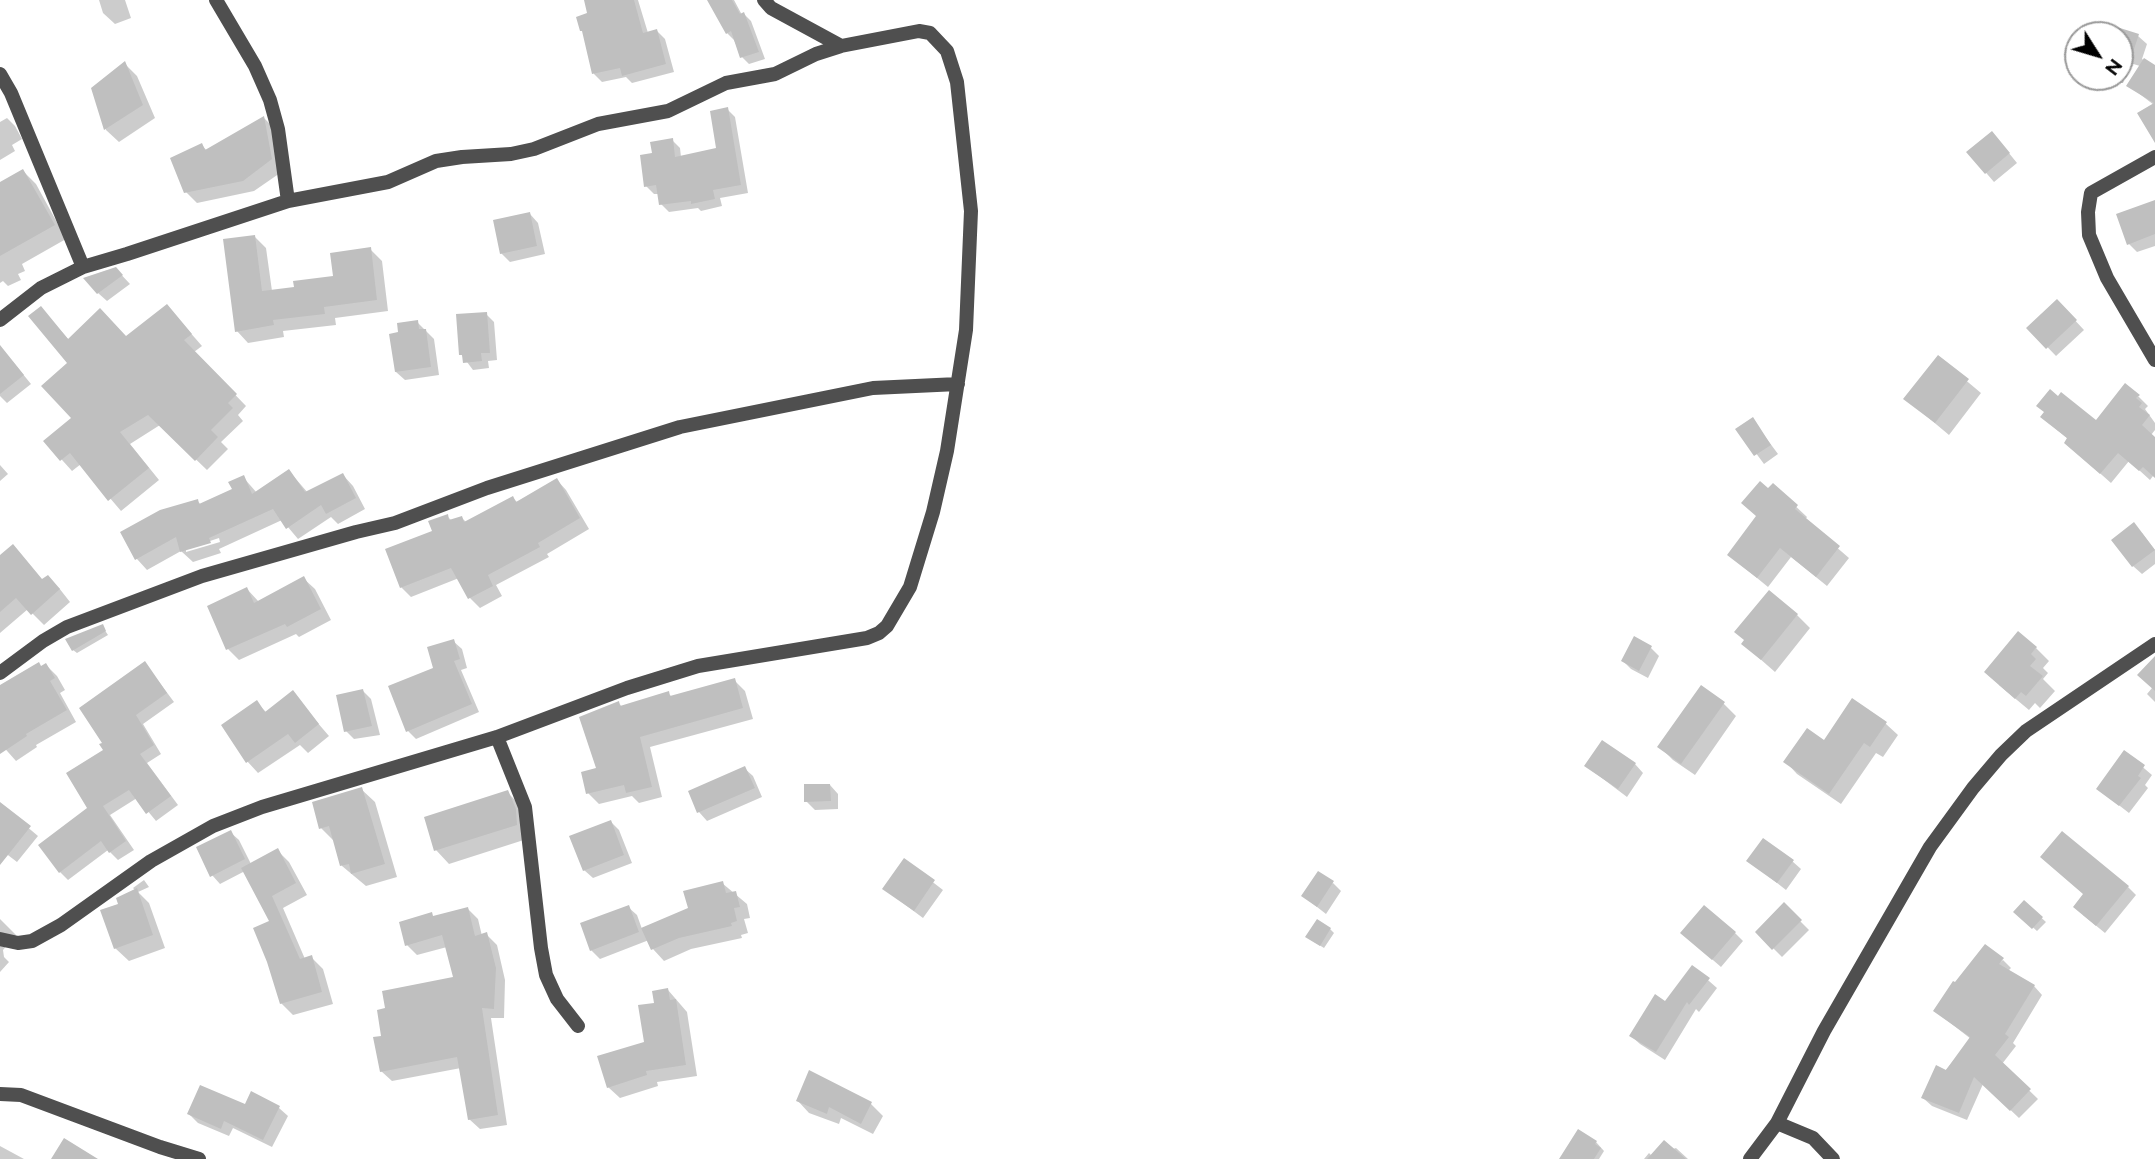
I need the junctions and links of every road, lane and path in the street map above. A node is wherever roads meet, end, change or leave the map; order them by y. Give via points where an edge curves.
1 (216, 0) edge
2 (764, 0) edge
3 (841, 46) junction
4 (0, 74) edge
5 (2155, 157) edge
6 (288, 201) junction
7 (83, 267) junction
8 (0, 320) edge
9 (2155, 360) edge
10 (958, 384) junction
11 (2155, 643) edge
12 (0, 673) edge
13 (497, 737) junction
14 (0, 939) edge
15 (578, 1026) dead end
16 (0, 1094) edge
17 (1777, 1123) junction
18 (199, 1159) edge
19 (1750, 1159) edge
20 (1833, 1159) edge

1 - 6 street via 270,100
2 - 3 street
3 - 6 street via 775,74 726,83 668,111 598,124 534,149 436,161 388,182
3 - 10 street via 919,31 930,33 947,51 957,82 971,211 969,298
4 - 7 street
5 - 9 street via 2091,193 2088,212 2089,235 2107,278
6 - 7 street
7 - 8 street via 41,288
10 - 12 street via 873,388 680,427 487,488 394,523 202,576 67,627
10 - 13 street via 933,512 910,587 879,633 698,666
11 - 17 street via 2026,731 1973,788 1930,847
13 - 14 street via 213,825 32,941
13 - 15 street via 525,807 546,975
16 - 18 street via 21,1094
17 - 19 street
17 - 20 street via 1812,1138

